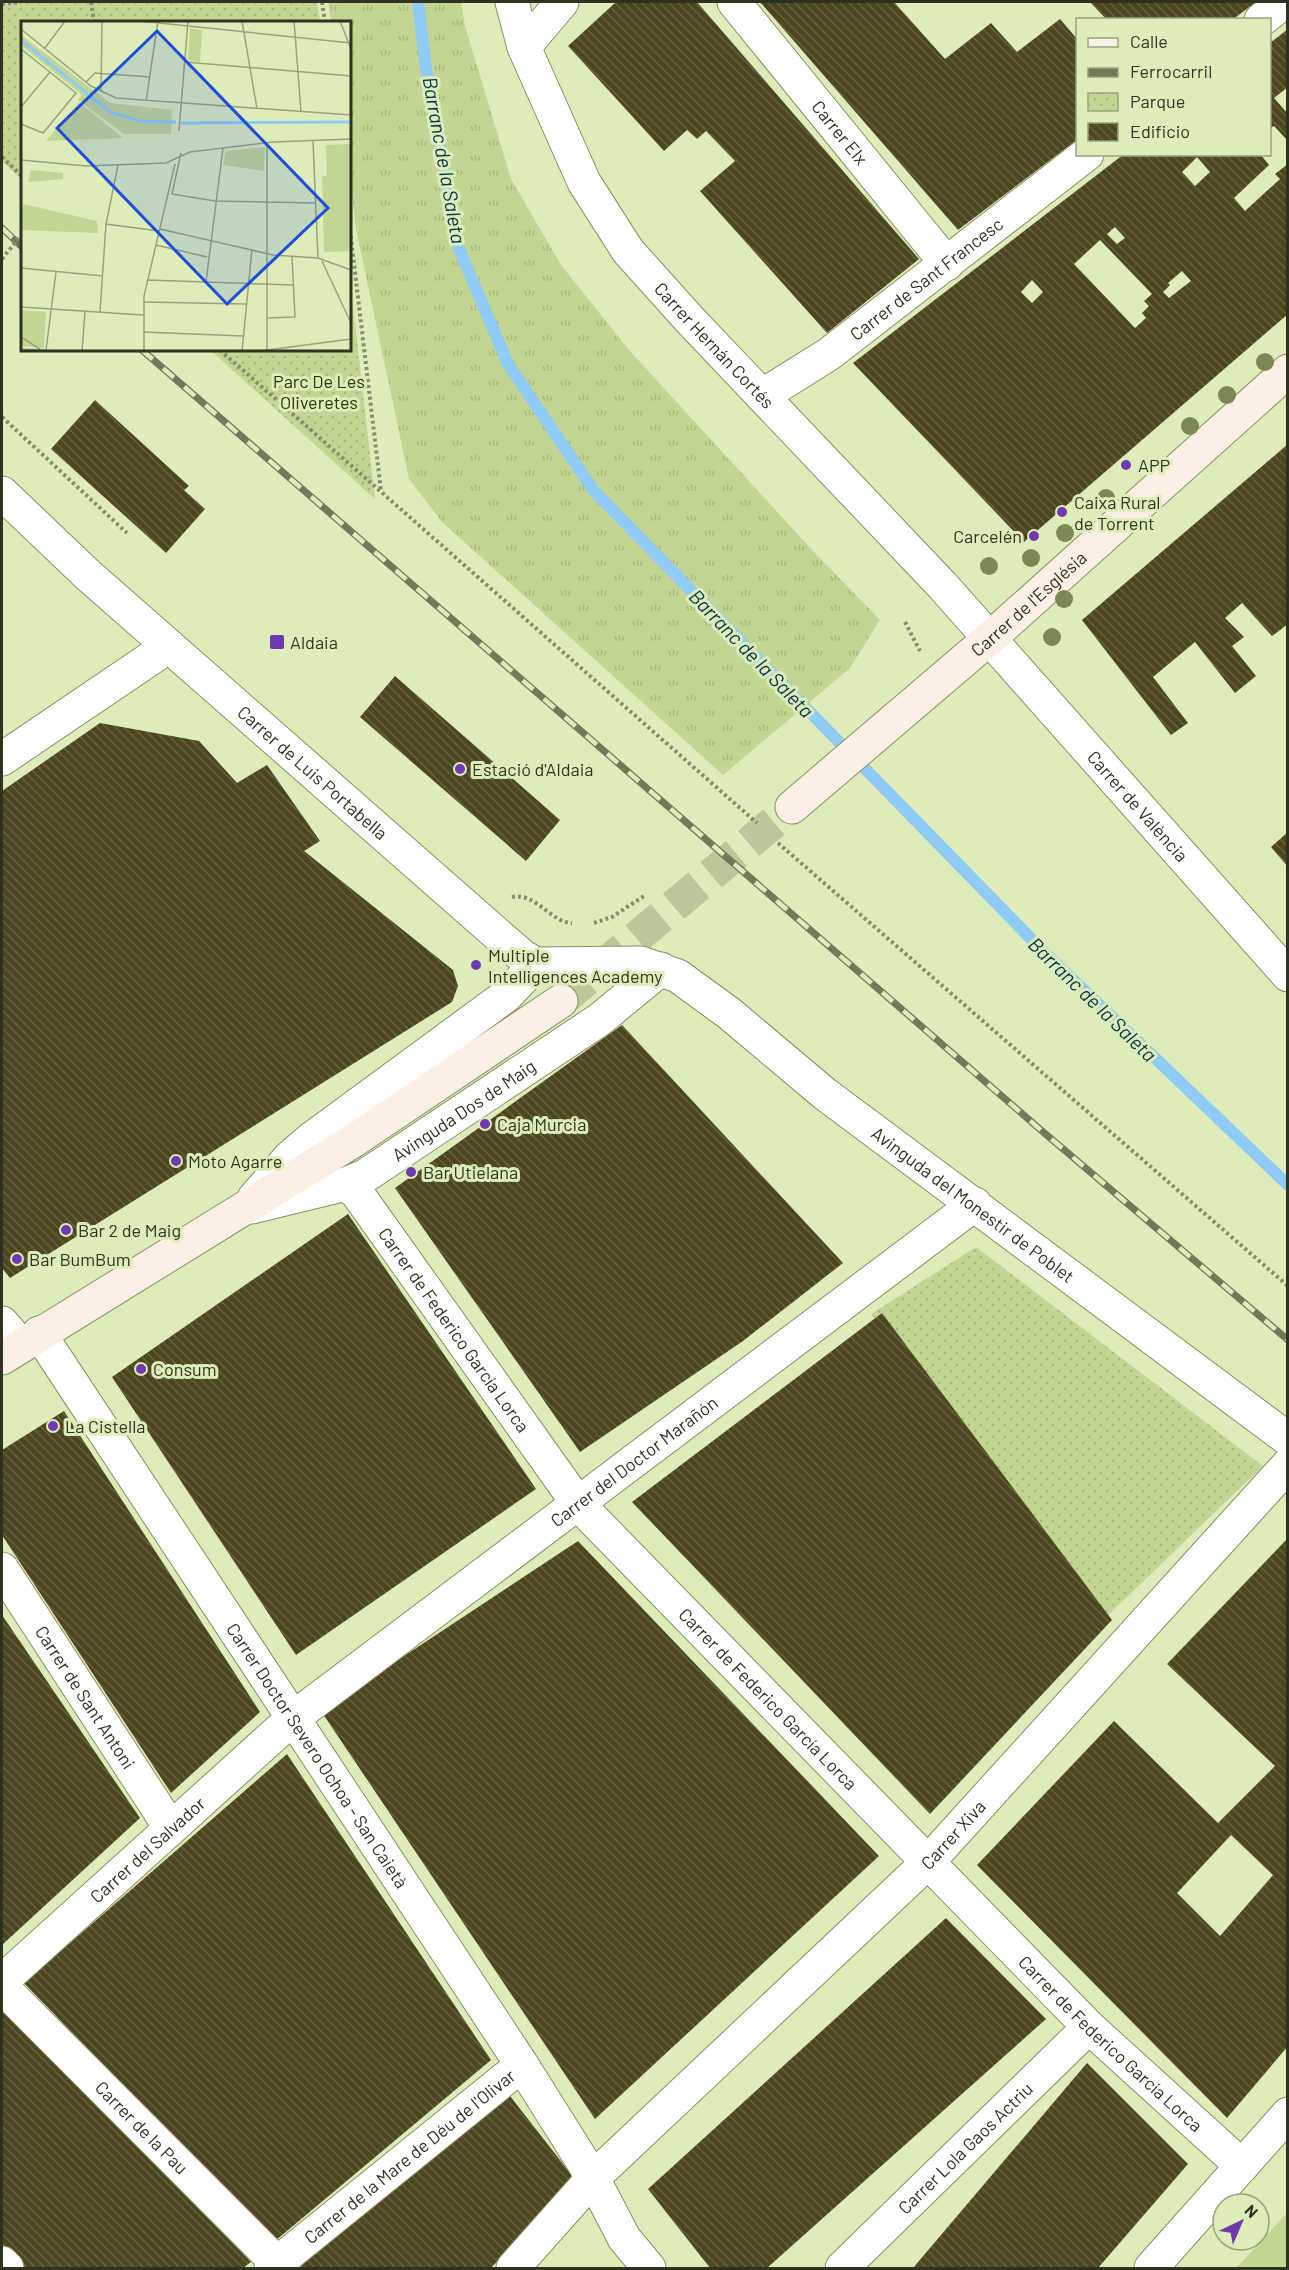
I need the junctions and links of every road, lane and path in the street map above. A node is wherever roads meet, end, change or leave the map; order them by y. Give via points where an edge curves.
1 (21, 2) edge
2 (92, 2) edge
3 (322, 2) edge
4 (512, 2) edge
5 (562, 2) edge
6 (734, 2) edge
7 (1284, 2) edge
8 (2, 4) edge
9 (1264, 18) edge
10 (94, 21) edge
11 (325, 21) edge
12 (525, 47) junction
13 (1084, 156) edge
14 (2, 157) edge
15 (21, 175) edge
16 (21, 235) edge
17 (351, 238) edge
18 (2, 259) edge
19 (946, 264) junction
20 (221, 351) edge
21 (1283, 384) edge
22 (762, 396) junction
23 (2, 417) edge
24 (381, 491) junction
25 (2, 493) edge
26 (127, 533) dead end
27 (989, 639) junction
28 (169, 646) junction
29 (2, 759) edge
30 (792, 807) tunnel mouth
31 (759, 825) dead end
32 (774, 840) dead end
33 (644, 896) dead end
34 (481, 921) junction
35 (583, 924) dead end
36 (592, 924) dead end
37 (536, 964) junction
38 (661, 969) junction
39 (1287, 975) edge
40 (561, 1001) tunnel mouth
41 (346, 1184) junction
42 (975, 1204) junction
43 (245, 1209) junction
44 (1287, 1286) edge
45 (16, 1340) edge
46 (1287, 1439) edge
47 (1287, 1465) edge
48 (579, 1505) junction
49 (2, 1569) edge
50 (293, 1718) junction
51 (170, 1827) junction
52 (928, 1862) junction
53 (2, 1981) edge
54 (2, 1987) edge
55 (1089, 2027) junction
56 (522, 2065) junction
57 (1287, 2114) edge
58 (1242, 2166) junction
59 (593, 2178) junction
60 (2, 2263) edge
61 (276, 2267) edge
62 (7, 2268) edge
63 (513, 2268) edge
64 (649, 2268) edge
65 (843, 2268) edge
66 (1151, 2268) edge

1 - 8 path
2 - 10 path
3 - 11 path
4 - 12 street, Carrer Hernán Cortés
5 - 12 street
6 - 19 street, Carrer Elx
7 - 9 street
12 - 22 street, Carrer Hernán Cortés via 584,182 628,251
13 - 19 street, Carrer de Sant Francesc
14 - 15 path
16 - 18 path, bridge
17 - 24 path
19 - 22 street, Carrer de Sant Francesc via 829,354
20 - 24 path
21 - 27 street, Carrer de l'Església
22 - 27 street, Carrer Hernán Cortés
23 - 26 path
24 - 31 path
25 - 28 street, Carrer de Luis Portabella
27 - 30 street, Carrer de l'Església
27 - 39 street, Carrer de València
28 - 29 street
28 - 34 street, Carrer de Luis Portabella
32 - 44 path
33 - 36 path via 612,917
34 - 35 path via 508,898 520,896 564,922
34 - 37 street, Carrer de Luis Portabella
37 - 38 street via 621,962
37 - 43 street, Avinguda Dos de Maig via 507,995 311,1139
38 - 41 street, Avinguda Dos de Maig via 599,1020 365,1176
38 - 42 street, Avinguda del Monestir de Poblet via 678,976 730,1014 825,1094
40 - 43 street, Avinguda Dos de Maig
41 - 43 street, Avinguda Dos de Maig
41 - 48 street, Carrer de Federico García Lorca via 357,1193
42 - 46 street, Avinguda del Monestir de Poblet
42 - 48 street, Carrer del Doctor Marañón
43 - 45 street, Avinguda Dos de Maig
45 - 50 street, Carrer Doctor Severo Ochoa - San Caietà
47 - 52 street, Carrer Xiva
48 - 50 street, Carrer del Doctor Marañón
48 - 52 street, Carrer de Federico García Lorca
49 - 51 street, Carrer de Sant Antoni
50 - 51 street, Carrer del Salvador
50 - 56 street, Carrer Doctor Severo Ochoa - San Caietà
51 - 53 street, Carrer del Salvador
52 - 55 street, Carrer de Federico García Lorca
52 - 59 street, Carrer Xiva
54 - 61 street, Carrer de la Pau
55 - 58 street, Carrer de Federico García Lorca
55 - 65 street, Carrer Lola Gaos Actriu
56 - 59 street, Carrer Doctor Severo Ochoa - San Caietà
56 - 61 street, Carrer de la Mare de Déu de l'Olivar
57 - 58 street
58 - 66 street
59 - 63 street
59 - 64 street, Carrer Doctor Severo Ochoa - San Caietà via 624,2238
60 - 62 street

